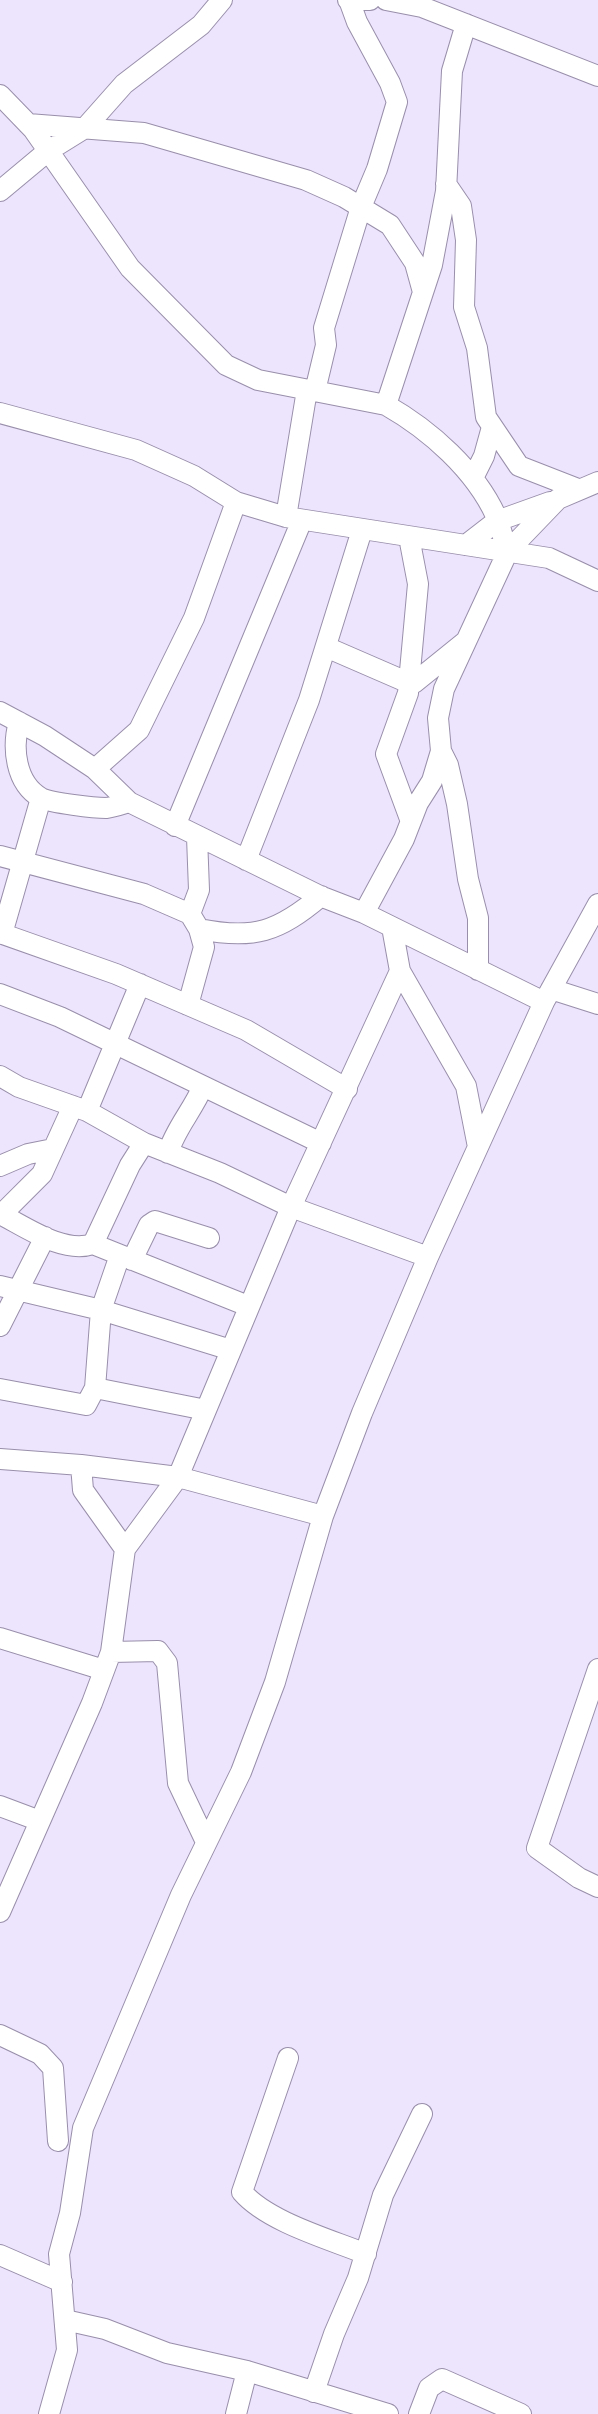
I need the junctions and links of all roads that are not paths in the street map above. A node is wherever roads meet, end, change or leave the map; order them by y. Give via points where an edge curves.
1 (222, 0) edge
2 (349, 0) edge
3 (370, 0) edge
4 (386, 0) edge
5 (448, 8) edge
6 (466, 24) junction
7 (598, 76) edge
8 (0, 95) edge
9 (28, 124) junction
10 (85, 128) junction
11 (48, 151) junction
12 (446, 184) junction
13 (0, 190) edge
14 (361, 207) junction
15 (423, 292) junction
16 (311, 390) junction
17 (386, 405) junction
18 (0, 413) edge
19 (492, 426) junction
20 (473, 478) junction
21 (598, 482) edge
22 (578, 489) junction
23 (558, 499) junction
24 (236, 502) junction
25 (294, 518) junction
26 (497, 521) junction
27 (362, 530) junction
28 (410, 537) junction
29 (466, 545) junction
30 (508, 551) junction
31 (598, 581) edge
32 (468, 639) junction
33 (326, 646) junction
34 (409, 683) junction
35 (0, 712) edge
36 (19, 722) junction
37 (441, 751) junction
38 (94, 770) junction
39 (41, 798) junction
40 (129, 802) junction
41 (410, 819) junction
42 (175, 826) junction
43 (197, 837) junction
44 (0, 856) edge
45 (246, 860) junction
46 (23, 862) junction
47 (321, 896) junction
48 (598, 904) edge
49 (364, 913) junction
50 (195, 922) junction
51 (392, 927) junction
52 (1, 933) edge
53 (478, 970) junction
54 (400, 971) junction
55 (140, 984) junction
56 (0, 994) edge
57 (547, 996) junction
58 (598, 1004) edge
59 (188, 1005) junction
60 (114, 1044) junction
61 (0, 1076) edge
62 (203, 1086) junction
63 (347, 1089) junction
64 (80, 1109) junction
65 (144, 1143) junction
66 (321, 1143) junction
67 (478, 1147) junction
68 (53, 1149) junction
69 (168, 1153) junction
70 (0, 1166) edge
71 (291, 1208) junction
72 (1, 1214) edge
73 (45, 1237) junction
74 (209, 1238) dead end
75 (93, 1244) junction
76 (428, 1257) junction
77 (126, 1258) junction
78 (9, 1289) edge
79 (248, 1306) junction
80 (101, 1310) junction
81 (0, 1326) edge
82 (231, 1350) junction
83 (95, 1388) junction
84 (0, 1389) edge
85 (206, 1410) junction
86 (0, 1460) edge
87 (81, 1465) junction
88 (178, 1477) junction
89 (323, 1516) junction
90 (126, 1550) junction
91 (0, 1638) edge
92 (108, 1661) junction
93 (598, 1670) edge
94 (0, 1806) edge
95 (40, 1821) junction
96 (206, 1842) junction
97 (598, 1887) edge
98 (0, 1912) edge
99 (0, 2035) edge
100 (288, 2058) dead end
101 (422, 2114) dead end
102 (58, 2141) dead end
103 (366, 2254) junction
104 (0, 2255) edge
105 (62, 2282) junction
106 (65, 2320) junction
107 (248, 2371) junction
108 (314, 2392) junction
109 (49, 2414) edge
110 (236, 2414) edge
111 (388, 2414) edge
112 (419, 2414) edge
113 (521, 2414) edge

1 - 10 street via 201,25 124,84
2 - 3 street
2 - 14 street via 397,102
4 - 5 street
5 - 6 street
6 - 7 street
6 - 12 street via 452,71
8 - 9 street
9 - 10 street
9 - 11 street
10 - 11 street
10 - 14 street via 144,133 263,166 306,180
11 - 13 street
11 - 16 street via 130,268 226,365 258,380
12 - 15 street via 432,265
12 - 19 street via 461,206 466,240 464,307 477,348 486,417
14 - 15 street via 390,225 415,263
14 - 16 street via 324,328 326,345
15 - 17 street
16 - 17 street
16 - 25 street
17 - 20 street via 414,421
18 - 24 street via 136,450 194,476
19 - 20 street
19 - 22 street via 519,466
20 - 26 street
21 - 22 street
22 - 23 street
23 - 26 street
23 - 30 street
24 - 25 street
24 - 38 street via 194,618 144,721
25 - 27 street
25 - 42 street
26 - 29 street
26 - 30 street
27 - 28 street
27 - 33 street
28 - 29 street
28 - 34 street via 418,584
29 - 30 street
30 - 31 street via 549,558
30 - 32 street
32 - 34 street
32 - 37 street via 444,689 438,718
33 - 34 street
33 - 45 street
34 - 41 street via 386,754
35 - 36 street
36 - 38 street
36 - 39 street via 15,758 27,784
37 - 41 street via 432,781
37 - 53 street via 458,804 468,879 478,918
38 - 40 street
39 - 40 street via 106,808
39 - 46 street
40 - 42 street
41 - 49 street via 404,839
42 - 43 street
43 - 45 street
43 - 50 street via 199,890
44 - 46 street
45 - 47 street
46 - 50 street via 144,894
46 - 52 street
47 - 49 street
47 - 50 street via 274,928 234,936
48 - 57 street
49 - 51 street
50 - 59 street via 204,947
51 - 53 street
51 - 54 street
52 - 55 street
53 - 57 street
54 - 63 street
54 - 67 street via 466,1086
55 - 59 street
55 - 60 street
56 - 60 street via 60,1017
57 - 58 street
57 - 67 street
59 - 63 street via 246,1030
60 - 62 street
60 - 64 street
61 - 64 street
62 - 66 street
62 - 69 street
63 - 66 street
64 - 65 street
64 - 68 street
65 - 69 street
65 - 75 street
66 - 71 street
67 - 76 street
68 - 70 street
68 - 72 street via 42,1174
69 - 71 street
71 - 76 street
71 - 79 street
72 - 73 street
73 - 75 street via 82,1248
73 - 78 street
74 - 77 street via 155,1221
75 - 77 street
76 - 89 street
77 - 79 street
77 - 80 street
78 - 80 street
78 - 81 street
79 - 82 street
80 - 82 street
80 - 83 street
82 - 85 street
83 - 84 street via 86,1405
83 - 85 street
85 - 88 street
86 - 87 street
87 - 88 street
87 - 90 street via 83,1490
88 - 89 street
88 - 90 street
89 - 96 street via 274,1682 241,1772
90 - 92 street
91 - 92 street
92 - 95 street
92 - 96 street via 158,1651 167,1663 177,1783
93 - 97 street via 537,1848
94 - 95 street
95 - 98 street
96 - 105 street via 83,2128 70,2213 59,2254
99 - 102 street via 40,2054 53,2068
100 - 103 street via 242,2192 252,2203 295,2225
101 - 103 street via 383,2194
103 - 108 street
104 - 105 street
105 - 106 street
106 - 107 street via 105,2329 167,2353
106 - 109 street via 67,2350
107 - 108 street
107 - 110 street
108 - 111 street
112 - 113 street via 429,2388 442,2379

